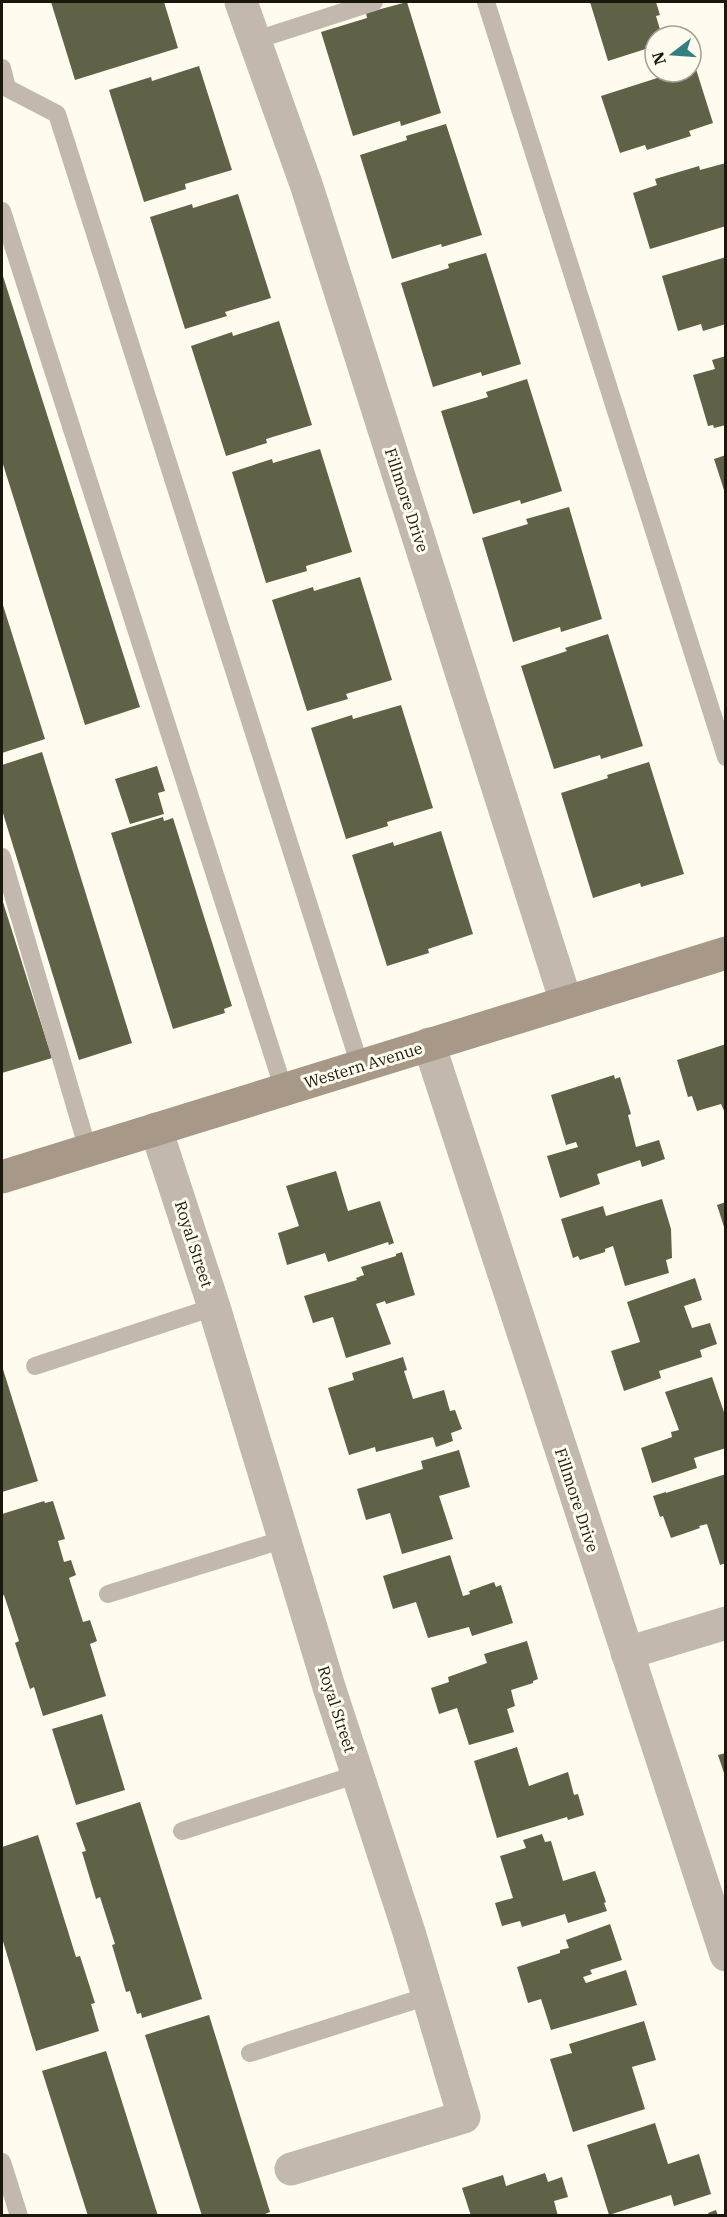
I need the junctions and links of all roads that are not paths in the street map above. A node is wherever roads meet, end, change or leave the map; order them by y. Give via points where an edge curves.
1 (241, 2) edge
2 (374, 2) edge
3 (486, 2) edge
4 (256, 40) junction
5 (2, 68) edge
6 (2, 211) edge
7 (726, 757) edge
8 (2, 857) edge
9 (726, 953) edge
10 (566, 1002) junction
11 (429, 1044) junction
12 (360, 1066) junction
13 (284, 1089) junction
14 (156, 1129) junction
15 (88, 1150) junction
16 (2, 1177) edge
17 (214, 1307) junction
18 (34, 1366) dead end
19 (285, 1539) junction
20 (108, 1594) dead end
21 (726, 1623) edge
22 (627, 1653) junction
23 (358, 1774) junction
24 (182, 1831) dead end
25 (726, 1955) edge
26 (428, 1996) junction
27 (250, 2053) dead end
28 (2, 2162) edge
29 (291, 2169) dead end
30 (19, 2216) edge

1 - 4 street, Fillmore Drive
2 - 4 lane
3 - 7 lane
4 - 10 street, Fillmore Drive via 307,187
5 - 12 lane via 8,88 57,114
6 - 13 lane
8 - 15 lane
9 - 10 main road, Western Avenue
10 - 11 main road, Western Avenue
11 - 12 main road, Western Avenue
11 - 22 street, Fillmore Drive
12 - 13 main road, Western Avenue
13 - 14 main road, Western Avenue
14 - 15 main road, Western Avenue
14 - 17 street, Royal Street
15 - 16 main road, Western Avenue
17 - 18 lane
17 - 19 street, Royal Street
19 - 20 lane
19 - 23 street, Royal Street
21 - 22 street
22 - 25 street, Fillmore Drive
23 - 24 lane
23 - 26 street, Royal Street
26 - 27 lane
26 - 29 street, Royal Street via 464,2117
28 - 30 lane

